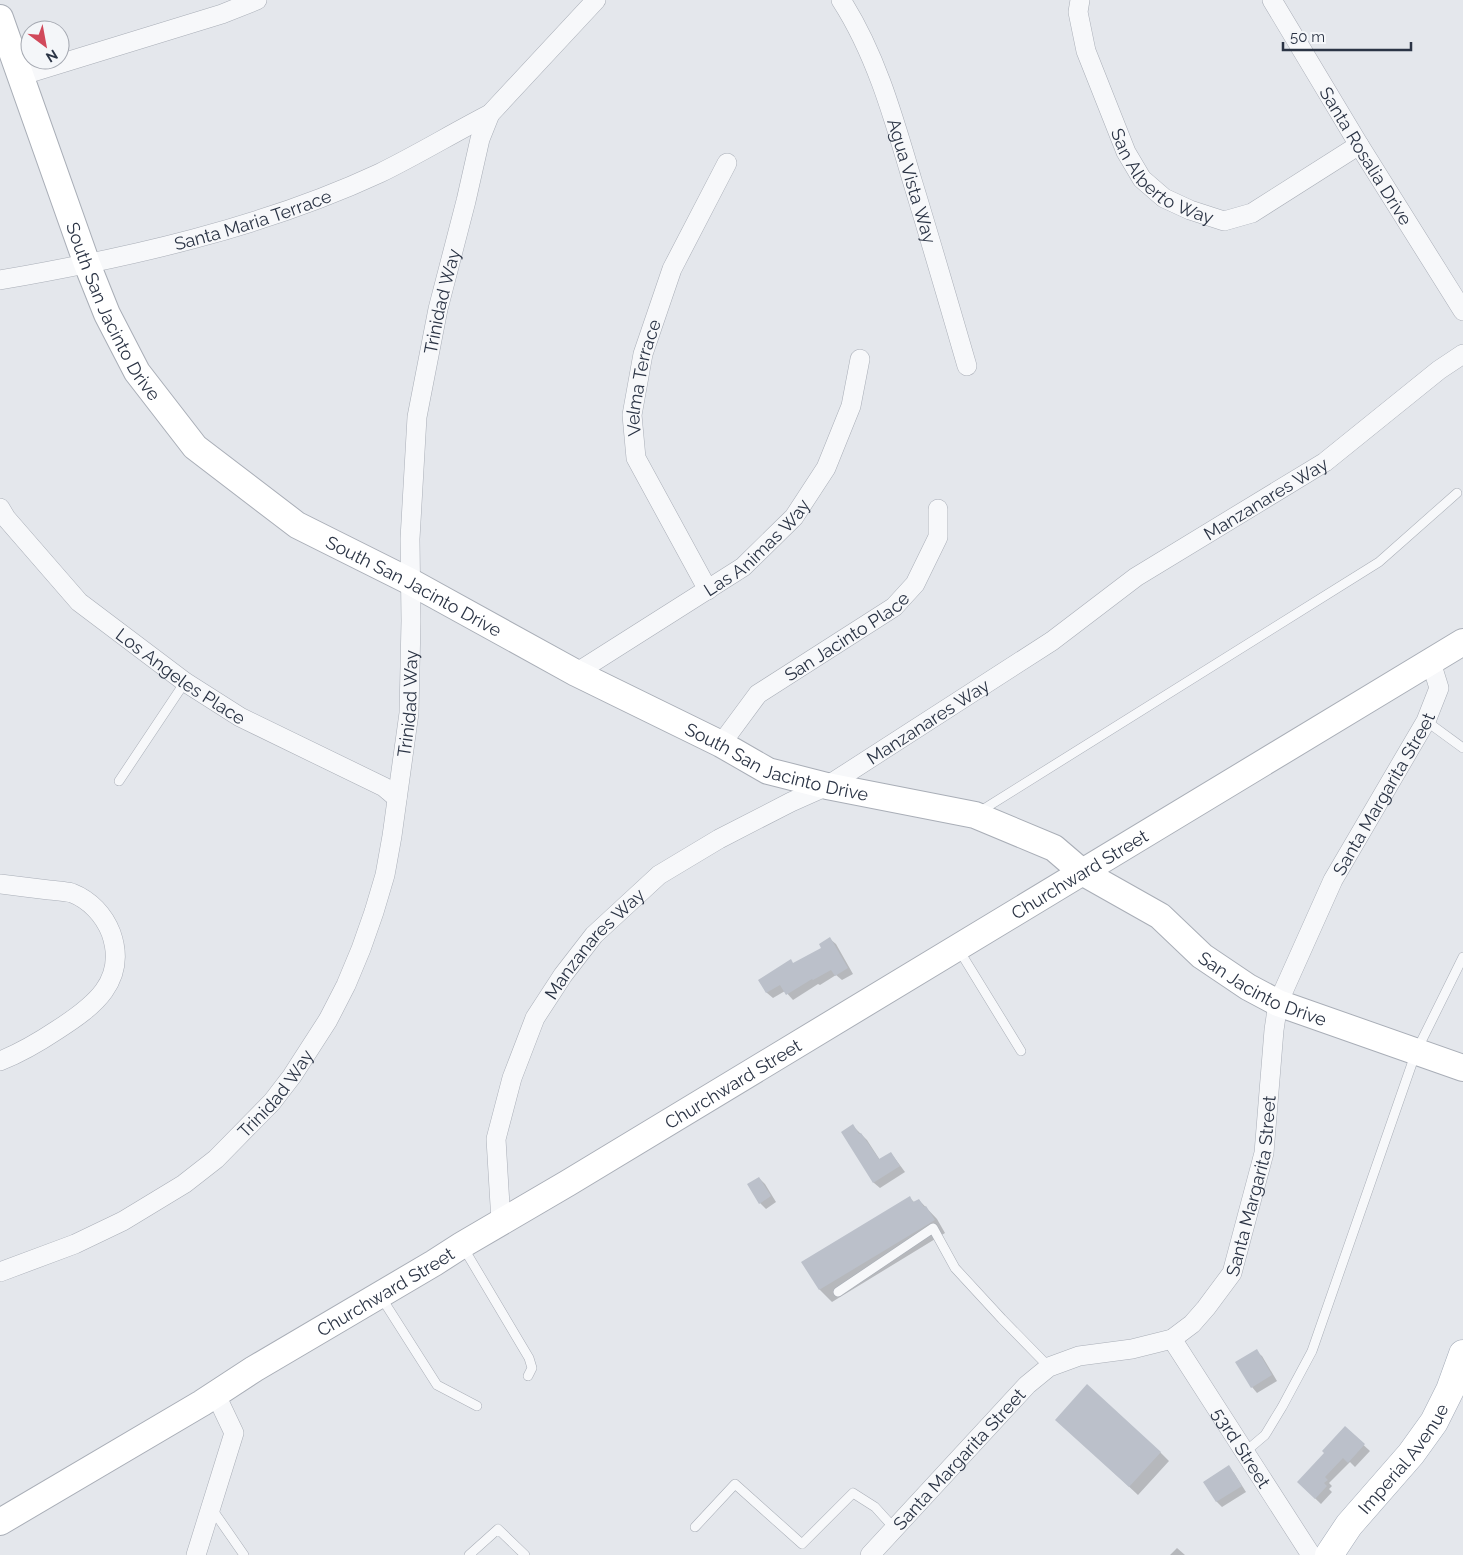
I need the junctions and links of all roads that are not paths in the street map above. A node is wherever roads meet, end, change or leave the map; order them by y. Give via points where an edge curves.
1 (257, 0) edge
2 (596, 0) edge
3 (842, 0) edge
4 (1080, 0) edge
5 (1272, 0) edge
6 (219, 7) edge
7 (0, 18) edge
8 (20, 76) junction
9 (490, 114) junction
10 (1359, 145) junction
11 (727, 163) dead end
12 (87, 264) junction
13 (0, 280) edge
14 (1463, 312) edge
15 (1463, 354) edge
16 (860, 359) dead end
17 (967, 366) dead end
18 (1457, 493) dead end
19 (0, 508) edge
20 (938, 509) dead end
21 (411, 582) junction
22 (708, 590) junction
23 (1463, 642) edge
24 (1431, 662) junction
25 (576, 673) junction
26 (186, 682) junction
27 (1426, 721) junction
28 (721, 744) junction
29 (1463, 748) edge
30 (119, 781) dead end
31 (827, 786) junction
32 (398, 798) junction
33 (974, 815) junction
34 (1082, 872) junction
35 (0, 884) edge
36 (958, 947) junction
37 (1463, 957) edge
38 (1278, 1003) junction
39 (1021, 1050) dead end
40 (1416, 1052) junction
41 (0, 1061) edge
42 (1463, 1068) edge
43 (501, 1222) junction
44 (462, 1245) junction
45 (0, 1272) edge
46 (838, 1292) dead end
47 (379, 1294) junction
48 (1172, 1338) junction
49 (1463, 1354) edge
50 (1049, 1367) junction
51 (528, 1376) dead end
52 (216, 1395) junction
53 (1463, 1397) edge
54 (477, 1406) dead end
55 (1245, 1452) junction
56 (212, 1509) junction
57 (0, 1522) edge
58 (695, 1528) dead end
59 (895, 1529) junction
60 (196, 1555) edge
61 (244, 1555) edge
62 (469, 1555) edge
63 (525, 1555) edge
64 (870, 1555) edge
65 (1311, 1555) edge
66 (1329, 1555) edge
67 (1338, 1555) edge

1 - 6 street
2 - 9 street, Trinidad Way
3 - 17 street, Agua Vista Way via 873,62 895,122
4 - 10 street, San Alberto Way via 1078,12 1086,51 1126,152 1142,179 1164,198 1224,221 1252,213
5 - 10 street, Santa Rosalia Drive
6 - 8 street
7 - 8 street, South San Jacinto Drive
8 - 12 street, South San Jacinto Drive
9 - 12 street, Santa Maria Terrace via 381,173 253,223
9 - 21 street, Trinidad Way via 480,139 438,309 417,417 410,539
10 - 14 street, Santa Rosalia Drive
11 - 22 street, Velma Terrace via 672,269 643,354 632,415 636,458
12 - 13 street, Santa Maria Terrace
12 - 21 street, South San Jacinto Drive via 107,314 137,372 195,447 297,525
15 - 31 street, Manzanares Way via 1325,462 1136,577 1052,641
16 - 22 street, Las Animas Way via 851,406 826,468 794,517 743,566
18 - 33 lane via 1379,562
19 - 26 street, Los Angeles Place via 79,602
20 - 28 street, San Jacinto Place via 938,538 915,584 894,607 758,694
21 - 25 street, South San Jacinto Drive
21 - 32 street, Trinidad Way via 409,713
22 - 25 street, Las Animas Way
23 - 24 street, Churchward Street
24 - 27 street, Santa Margarita Street via 1439,688
24 - 34 street, Churchward Street
25 - 28 street, South San Jacinto Drive
26 - 30 lane
26 - 32 street, Los Angeles Place via 240,717 384,787
27 - 29 lane
27 - 38 street, Santa Margarita Street via 1333,880
28 - 31 street, South San Jacinto Drive via 768,771
31 - 33 street, South San Jacinto Drive
31 - 43 street, Manzanares Way via 719,839 659,875 594,935 563,975 535,1018 512,1078 496,1139
32 - 45 street, Trinidad Way via 384,874 361,949 328,1020 272,1102 216,1159 147,1208 75,1244
33 - 34 street, South San Jacinto Drive via 1054,848
34 - 36 street, Churchward Street
34 - 38 street, San Jacinto Drive via 1160,916 1202,956
35 - 41 street via 71,893 83,898 109,927 115,953 112,977 90,1008 44,1038
36 - 39 lane
36 - 43 street, Churchward Street
37 - 40 lane
38 - 40 street, San Jacinto Drive
38 - 48 street, Santa Margarita Street via 1264,1153 1232,1273 1202,1314
40 - 42 street, San Jacinto Drive
40 - 55 lane via 1312,1351 1265,1434
43 - 44 street, Churchward Street
44 - 47 street, Churchward Street
44 - 51 lane via 529,1358 532,1368
46 - 50 lane via 933,1228 955,1268
47 - 52 street, Churchward Street
47 - 54 lane via 437,1385
48 - 50 street, Santa Margarita Street via 1132,1349 1079,1356
48 - 55 street, 53rd Street
49 - 66 main road, Imperial Avenue via 1434,1422 1411,1454 1348,1525
50 - 59 street, Santa Margarita Street via 1027,1385
52 - 56 street via 234,1433
52 - 57 street, Churchward Street
53 - 67 main road, Imperial Avenue via 1447,1429 1410,1481 1362,1537
55 - 65 street, 53rd Street
56 - 60 street
56 - 61 lane
58 - 59 lane via 734,1484 802,1544 853,1493 875,1507
59 - 64 street, Santa Margarita Street
62 - 63 lane via 498,1529

